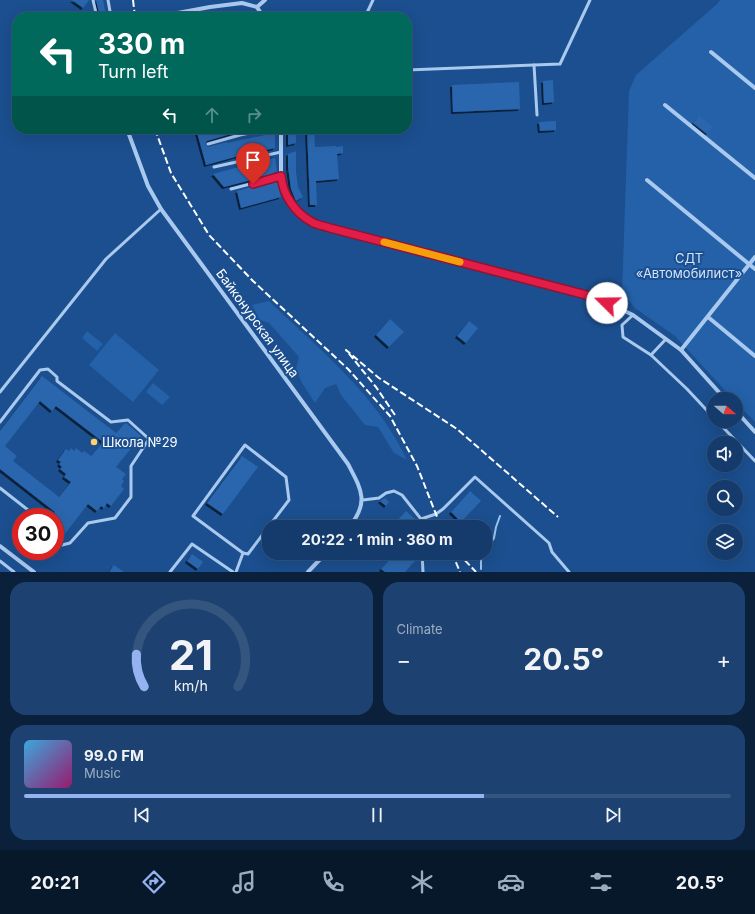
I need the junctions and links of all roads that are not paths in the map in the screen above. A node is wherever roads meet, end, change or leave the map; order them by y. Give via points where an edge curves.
1 (93, 0) edge
2 (108, 0) edge
3 (265, 0) edge
4 (373, 0) edge
5 (590, 0) edge
6 (257, 7) junction
7 (96, 12) edge
8 (110, 12) edge
9 (183, 12) edge
10 (260, 12) edge
11 (367, 12) edge
12 (711, 52) dead end
13 (534, 65) junction
14 (412, 70) edge
15 (755, 88) edge
16 (665, 105) dead end
17 (537, 115) dead end
18 (129, 134) edge
19 (245, 134) edge
20 (281, 134) edge
21 (208, 144) dead end
22 (282, 152) junction
23 (214, 167) dead end
24 (281, 176) junction
25 (755, 178) edge
26 (647, 180) dead end
27 (231, 190) dead end
28 (161, 209) junction
29 (755, 257) edge
30 (749, 264) junction
31 (755, 269) edge
32 (633, 315) junction
33 (708, 317) junction
34 (666, 339) junction
35 (681, 350) junction
36 (651, 355) junction
37 (755, 356) edge
38 (0, 392) edge
39 (719, 392) edge
40 (707, 411) edge
41 (743, 419) edge
42 (0, 422) edge
43 (724, 428) edge
44 (755, 432) edge
45 (755, 461) edge
46 (0, 488) edge
47 (363, 500) junction
48 (26, 508) edge
49 (355, 520) edge
50 (421, 520) joint
51 (64, 544) edge
52 (0, 546) edge
53 (243, 553) junction
54 (319, 560) edge
55 (422, 560) edge
56 (0, 561) edge
57 (14, 572) edge
58 (34, 572) edge
59 (170, 572) edge
60 (233, 572) edge
61 (236, 572) edge
62 (308, 572) edge
63 (423, 572) edge
64 (569, 572) edge

1 - 7 lane
2 - 8 lane
3 - 6 street
4 - 11 lane
5 - 13 lane via 560,64
6 - 9 street via 242,3
6 - 10 street
12 - 15 street
13 - 14 lane
13 - 17 lane
16 - 25 street
18 - 28 street, Байконурская улица via 148,186
19 - 21 lane
20 - 22 street
22 - 23 lane
22 - 24 street
24 - 27 lane
24 - 32 street via 288,199 311,222 594,297
26 - 30 street
28 - 38 lane via 106,259
28 - 47 street, Байконурская улица via 348,464 361,488
29 - 30 street
30 - 31 street
30 - 33 street
32 - 34 street
32 - 36 lane via 622,325 623,337
33 - 35 street
33 - 37 street
34 - 35 street
34 - 36 lane
35 - 39 street
36 - 40 lane
41 - 44 street
42 - 51 lane via 40,370 48,369 57,377 57,381 111,422 128,420 149,439 131,466 131,497 115,518 88,523 70,543
43 - 45 lane
46 - 48 lane
47 - 49 street
47 - 50 lane via 379,498 386,493 394,492 402,495
50 - 64 lane via 443,509 475,477 549,543 552,552
52 - 58 street
53 - 53 lane via 193,516 245,445 286,477 289,500 248,554
53 - 61 lane
54 - 62 street
55 - 63 lane
56 - 57 lane
59 - 60 lane via 192,544

